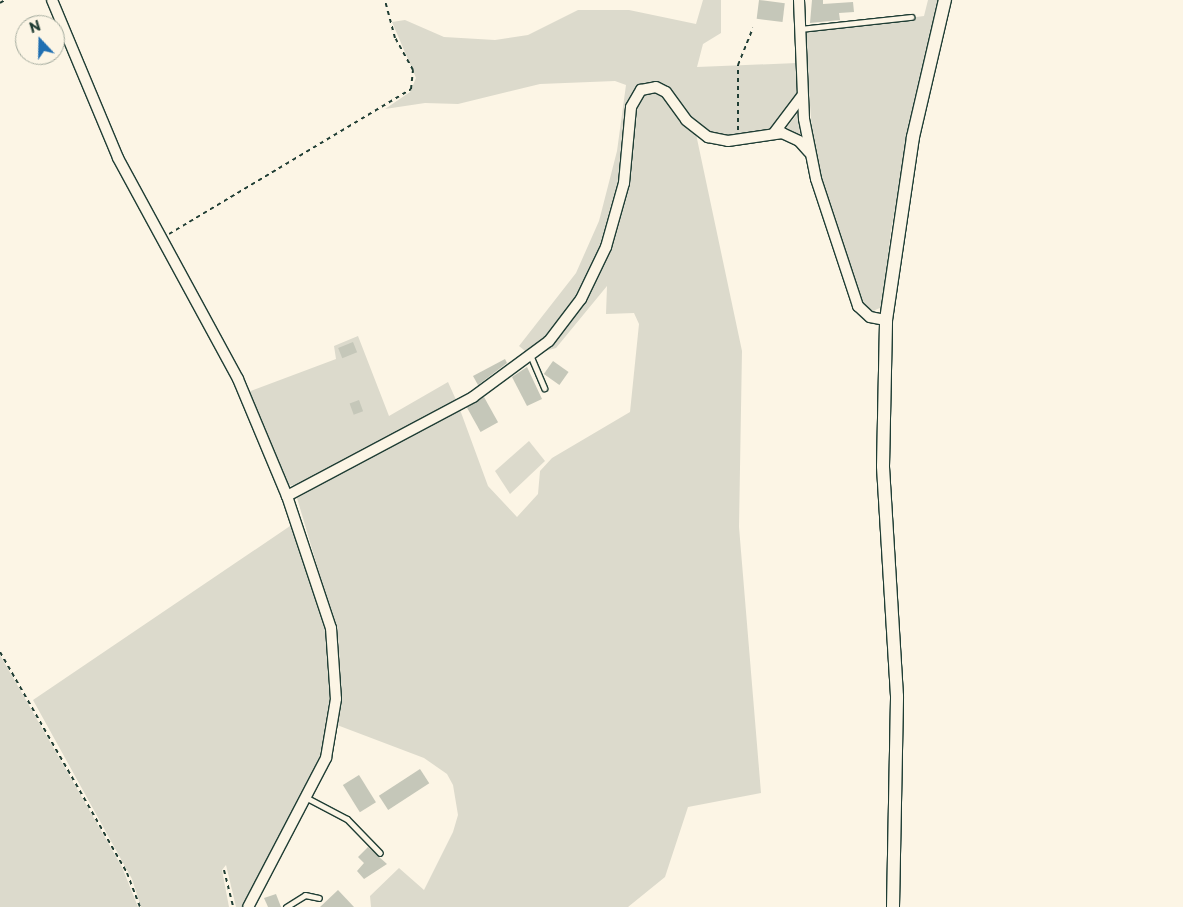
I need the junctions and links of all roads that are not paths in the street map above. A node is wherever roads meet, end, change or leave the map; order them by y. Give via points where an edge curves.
1 (52, 0) edge
2 (799, 0) edge
3 (945, 0) edge
4 (911, 17) dead end
5 (800, 32) junction
6 (803, 94) junction
7 (774, 132) junction
8 (809, 152) junction
9 (886, 320) junction
10 (531, 357) junction
11 (544, 388) dead end
12 (287, 496) junction
13 (307, 798) junction
14 (380, 853) dead end
15 (319, 898) dead end
16 (248, 907) edge
17 (286, 907) edge
18 (893, 907) edge

1 - 12 street via 118,158 238,379
2 - 5 street
3 - 9 street via 913,136
4 - 5 lane
5 - 6 street
6 - 7 street via 794,111
6 - 8 street
7 - 8 street via 792,136
7 - 10 street via 716,140 700,133 662,89 646,88 637,94 631,107 624,183 606,247 569,318
8 - 9 street via 858,306 870,317
9 - 18 street via 882,466 898,751
10 - 11 lane
10 - 12 street via 473,397
12 - 13 street via 325,601 336,662 331,741
13 - 14 lane via 352,823
13 - 16 street
15 - 17 lane via 304,896

